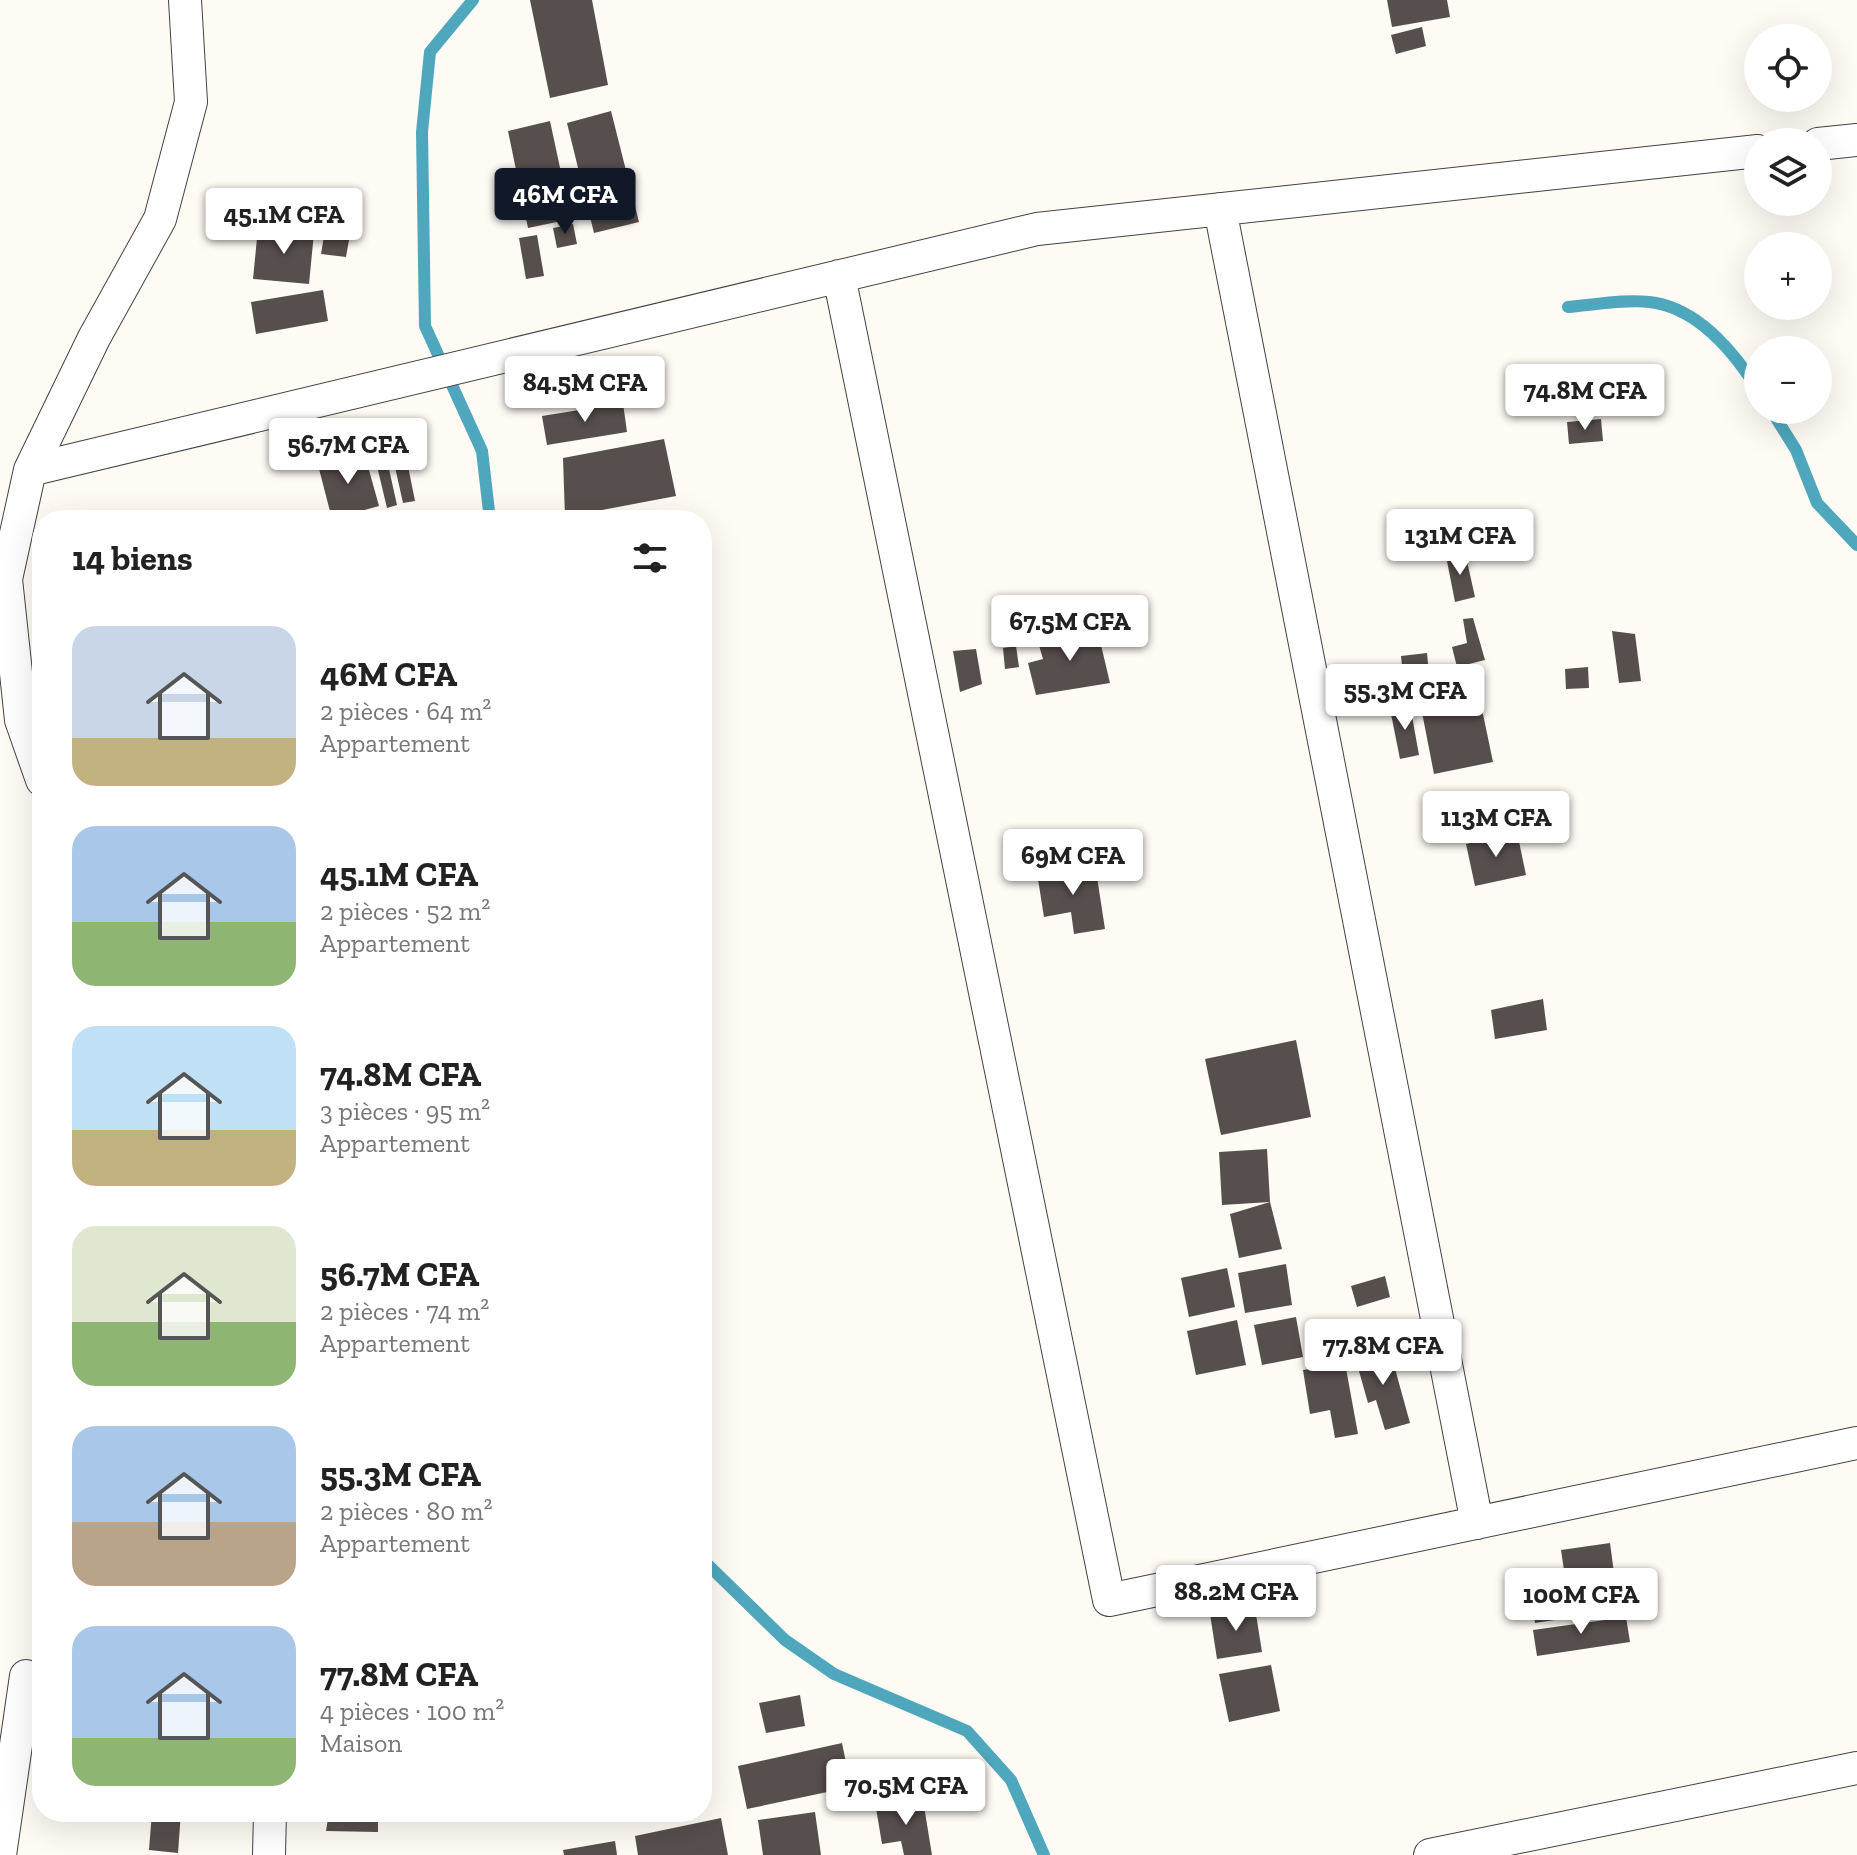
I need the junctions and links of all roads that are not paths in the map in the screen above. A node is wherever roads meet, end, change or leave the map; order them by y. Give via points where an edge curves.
1 (185, 0) edge
2 (1857, 140) edge
3 (1832, 143) edge
4 (1744, 153) edge
5 (1220, 209) junction
6 (839, 276) junction
7 (30, 470) junction
8 (32, 751) edge
9 (1857, 1443) edge
10 (1477, 1523) junction
11 (26, 1676) dead end
12 (1857, 1768) edge
13 (270, 1822) edge
14 (0, 1855) edge
15 (269, 1855) edge
16 (1430, 1855) edge

1 - 7 street via 191,102 160,219
2 - 3 street
4 - 5 street
5 - 6 street via 1037,229
5 - 10 street
6 - 7 street
6 - 10 street via 1109,1600
7 - 8 street via 6,579 21,720
9 - 10 street
11 - 14 street
12 - 16 street
13 - 15 street

